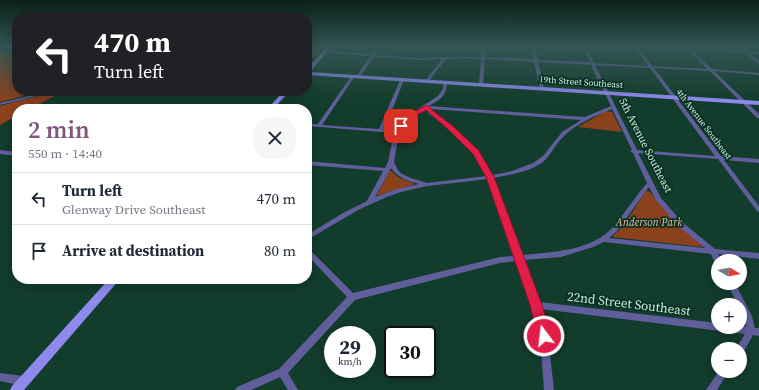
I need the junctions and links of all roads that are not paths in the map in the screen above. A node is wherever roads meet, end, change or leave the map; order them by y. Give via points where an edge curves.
1 (365, 64) edge
2 (440, 64) edge
3 (482, 64) edge
4 (537, 64) edge
5 (592, 64) edge
6 (596, 64) edge
7 (649, 64) edge
8 (705, 64) edge
9 (651, 67) junction
10 (711, 70) junction
11 (312, 73) edge
12 (759, 74) edge
13 (355, 77) junction
14 (402, 80) junction
15 (427, 81) junction
16 (445, 83) junction
17 (481, 85) junction
18 (542, 89) junction
19 (606, 93) junction
20 (32, 96) edge
21 (282, 96) edge
22 (674, 98) junction
23 (744, 102) junction
24 (759, 103) edge
25 (0, 104) edge
26 (275, 104) edge
27 (427, 107) junction
28 (613, 107) junction
29 (759, 117) edge
30 (587, 119) junction
31 (312, 125) edge
32 (319, 126) junction
33 (381, 131) junction
34 (397, 132) junction
35 (633, 151) junction
36 (0, 152) edge
37 (12, 153) edge
38 (719, 158) junction
39 (759, 161) edge
40 (391, 162) junction
41 (312, 163) edge
42 (386, 170) junction
43 (490, 177) junction
44 (649, 184) junction
45 (428, 185) junction
46 (369, 202) junction
47 (759, 210) edge
48 (312, 235) edge
49 (603, 240) junction
50 (713, 251) junction
51 (714, 254) edge
52 (312, 256) edge
53 (759, 256) edge
54 (519, 258) junction
55 (111, 284) edge
56 (735, 290) edge
57 (352, 297) junction
58 (536, 305) junction
59 (711, 326) edge
60 (755, 331) edge
61 (746, 342) edge
62 (282, 372) junction
63 (0, 377) edge
64 (719, 378) edge
65 (24, 381) junction
66 (16, 390) edge
67 (240, 390) edge
68 (293, 390) edge
69 (548, 390) edge
70 (711, 390) edge

1 - 13 street
2 - 15 street
3 - 17 street
4 - 18 street
5 - 19 street, 5th Avenue Southeast
6 - 9 street
7 - 9 street, 4th Avenue Southeast
8 - 10 street
9 - 10 street
9 - 22 street, 4th Avenue Southeast
10 - 12 street
10 - 23 street
11 - 13 main road, 19th Street Southeast
13 - 14 main road, 19th Street Southeast
13 - 32 street
14 - 15 main road, 19th Street Southeast
14 - 33 street
15 - 16 main road, 19th Street Southeast
16 - 17 main road, 19th Street Southeast
16 - 27 street via 442,95
17 - 18 main road, 19th Street Southeast
18 - 19 main road, 19th Street Southeast
19 - 22 main road, 19th Street Southeast
19 - 28 street, 5th Avenue Southeast
20 - 25 street
21 - 26 main road
22 - 23 main road, 19th Street Southeast
22 - 38 street, 4th Avenue Southeast
23 - 24 main road, 19th Street Southeast
23 - 29 street
27 - 30 street
27 - 34 street via 406,120
27 - 43 street via 476,153
28 - 30 street
28 - 35 street, 5th Avenue Southeast
30 - 43 street via 565,133 539,162 517,171
31 - 32 street
32 - 33 street
33 - 34 street
34 - 40 street
35 - 38 street
35 - 44 street, 5th Avenue Southeast
36 - 37 street
38 - 39 street
38 - 47 street, 4th Avenue Southeast
40 - 42 street
40 - 45 street via 397,174
41 - 42 street
42 - 46 street
43 - 45 street
43 - 54 street
44 - 49 street via 625,217
44 - 50 street, 5th Avenue Southeast via 668,211
45 - 46 street via 398,191
46 - 48 street
49 - 50 street
49 - 54 street via 561,254
50 - 51 street, 5th Avenue Southeast
50 - 53 street
52 - 57 street
54 - 57 street
54 - 58 street
55 - 65 main road
56 - 60 street
57 - 62 street
58 - 59 street, 22nd Street Southeast
58 - 69 street via 544,336
60 - 61 street
62 - 67 street
62 - 68 street
63 - 65 street
64 - 70 street
65 - 66 main road

